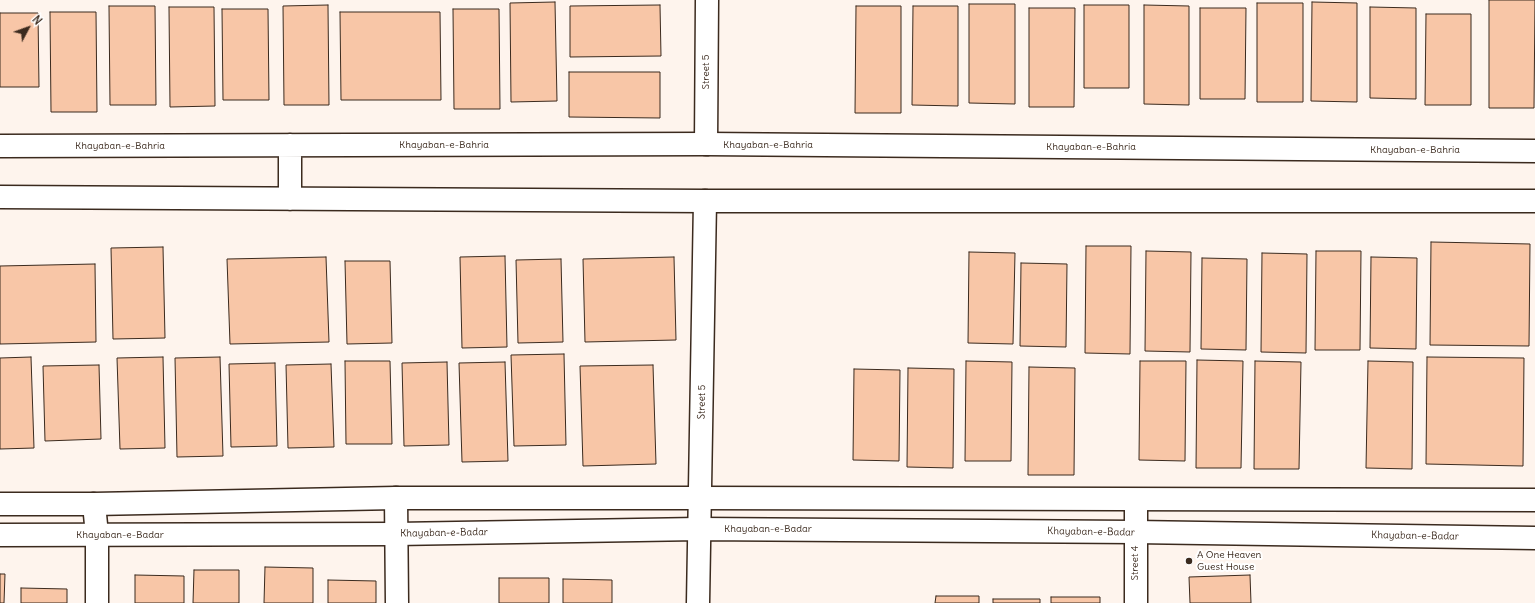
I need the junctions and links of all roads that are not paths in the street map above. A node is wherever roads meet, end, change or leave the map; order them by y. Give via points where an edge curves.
1 (707, 0) edge
2 (706, 144) junction
3 (290, 145) junction
4 (0, 146) edge
5 (1535, 151) edge
6 (0, 197) edge
7 (290, 199) junction
8 (705, 201) junction
9 (1535, 201) edge
10 (396, 498) junction
11 (700, 498) junction
12 (1136, 500) junction
13 (1535, 500) edge
14 (0, 504) edge
15 (94, 504) junction
16 (698, 529) junction
17 (1135, 532) junction
18 (396, 534) junction
19 (0, 535) edge
20 (97, 535) junction
21 (1535, 538) edge
22 (97, 603) edge
23 (397, 603) edge
24 (698, 603) edge
25 (1136, 603) edge

1 - 2 main road, Street 5
2 - 3 main road, Khayaban-e-Bahria
2 - 5 main road, Khayaban-e-Bahria
3 - 4 main road, Khayaban-e-Bahria
3 - 7 main road
6 - 7 main road
7 - 8 main road
8 - 9 main road
8 - 11 main road, Street 5
10 - 11 main road
10 - 15 main road
10 - 18 main road
11 - 12 main road
11 - 16 main road, Street 5
12 - 13 main road
12 - 17 main road, Street 4
14 - 15 main road
15 - 20 main road
16 - 17 main road, Khayaban-e-Badar
16 - 18 main road, Khayaban-e-Badar
16 - 24 main road, Street 5
17 - 21 main road, Khayaban-e-Badar
17 - 25 main road, Street 4
18 - 20 main road, Khayaban-e-Badar
18 - 23 main road
19 - 20 main road, Khayaban-e-Badar
20 - 22 main road

